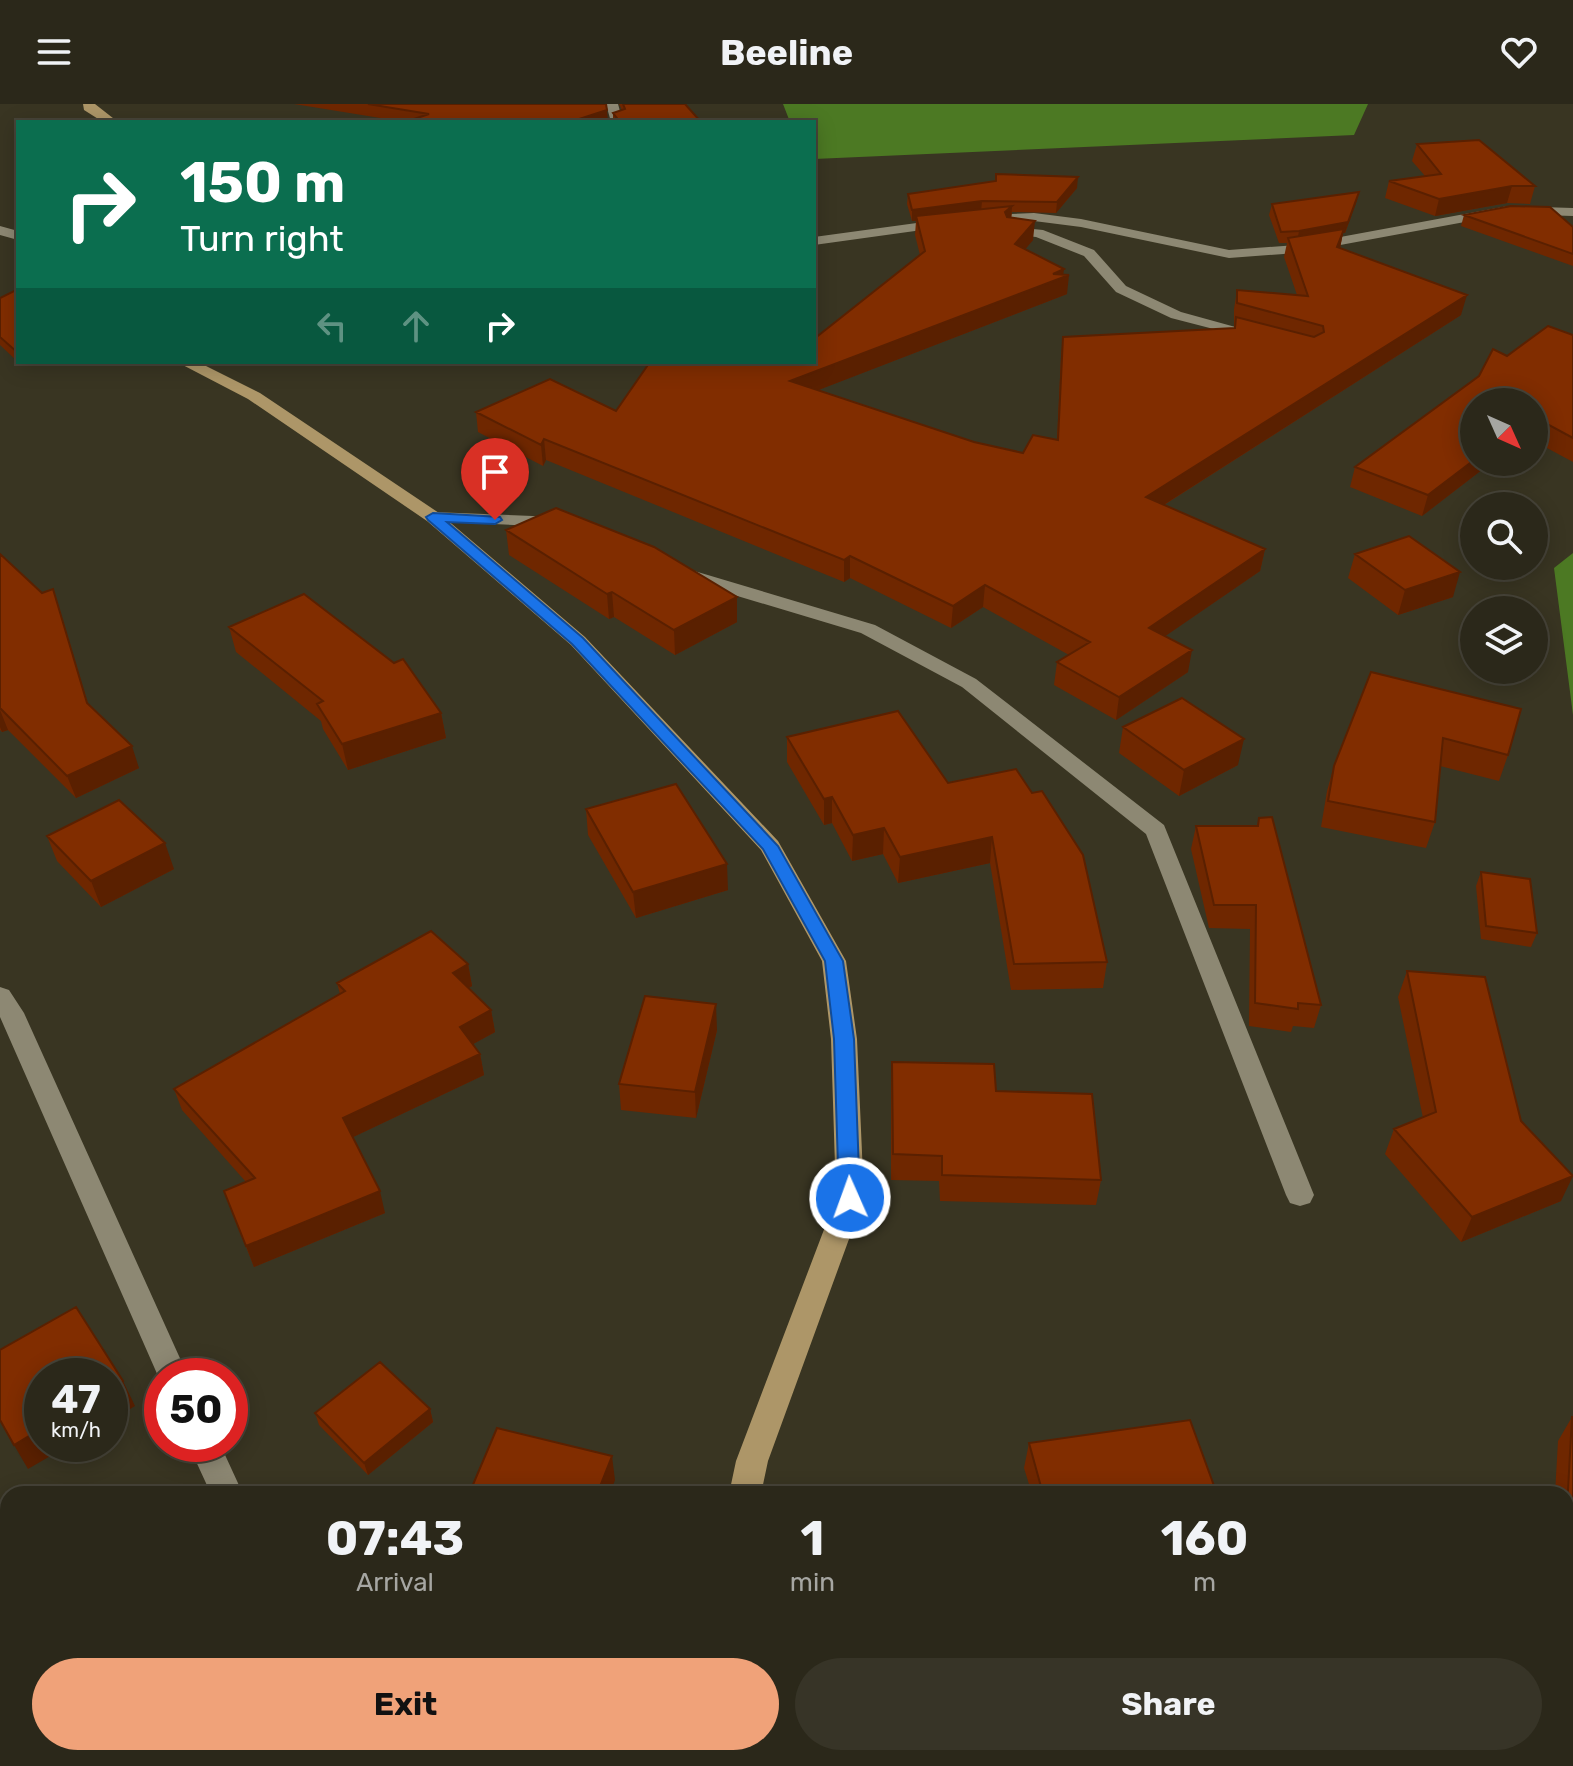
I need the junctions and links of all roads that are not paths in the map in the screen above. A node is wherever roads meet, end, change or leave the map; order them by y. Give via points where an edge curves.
1 (89, 104) edge
2 (109, 120) edge
3 (1573, 212) edge
4 (931, 225) junction
5 (816, 241) edge
6 (1280, 342) edge
7 (189, 364) edge
8 (433, 517) junction
9 (571, 528) edge
10 (669, 567) edge
11 (0, 996) edge
12 (1300, 1195) dead end
13 (165, 1358) edge
14 (212, 1462) edge
15 (223, 1486) edge
16 (747, 1486) edge

1 - 2 main road
3 - 4 street via 1508,210 1297,249 1229,254 1034,217
4 - 5 street
4 - 6 street via 1038,233 1089,253 1121,289 1176,315
7 - 8 main road via 254,396
8 - 9 street via 557,522
8 - 16 main road via 578,641 770,846 834,961 844,1039 850,1198
10 - 12 street via 868,629 969,683 1156,830
11 - 13 street
14 - 15 street

